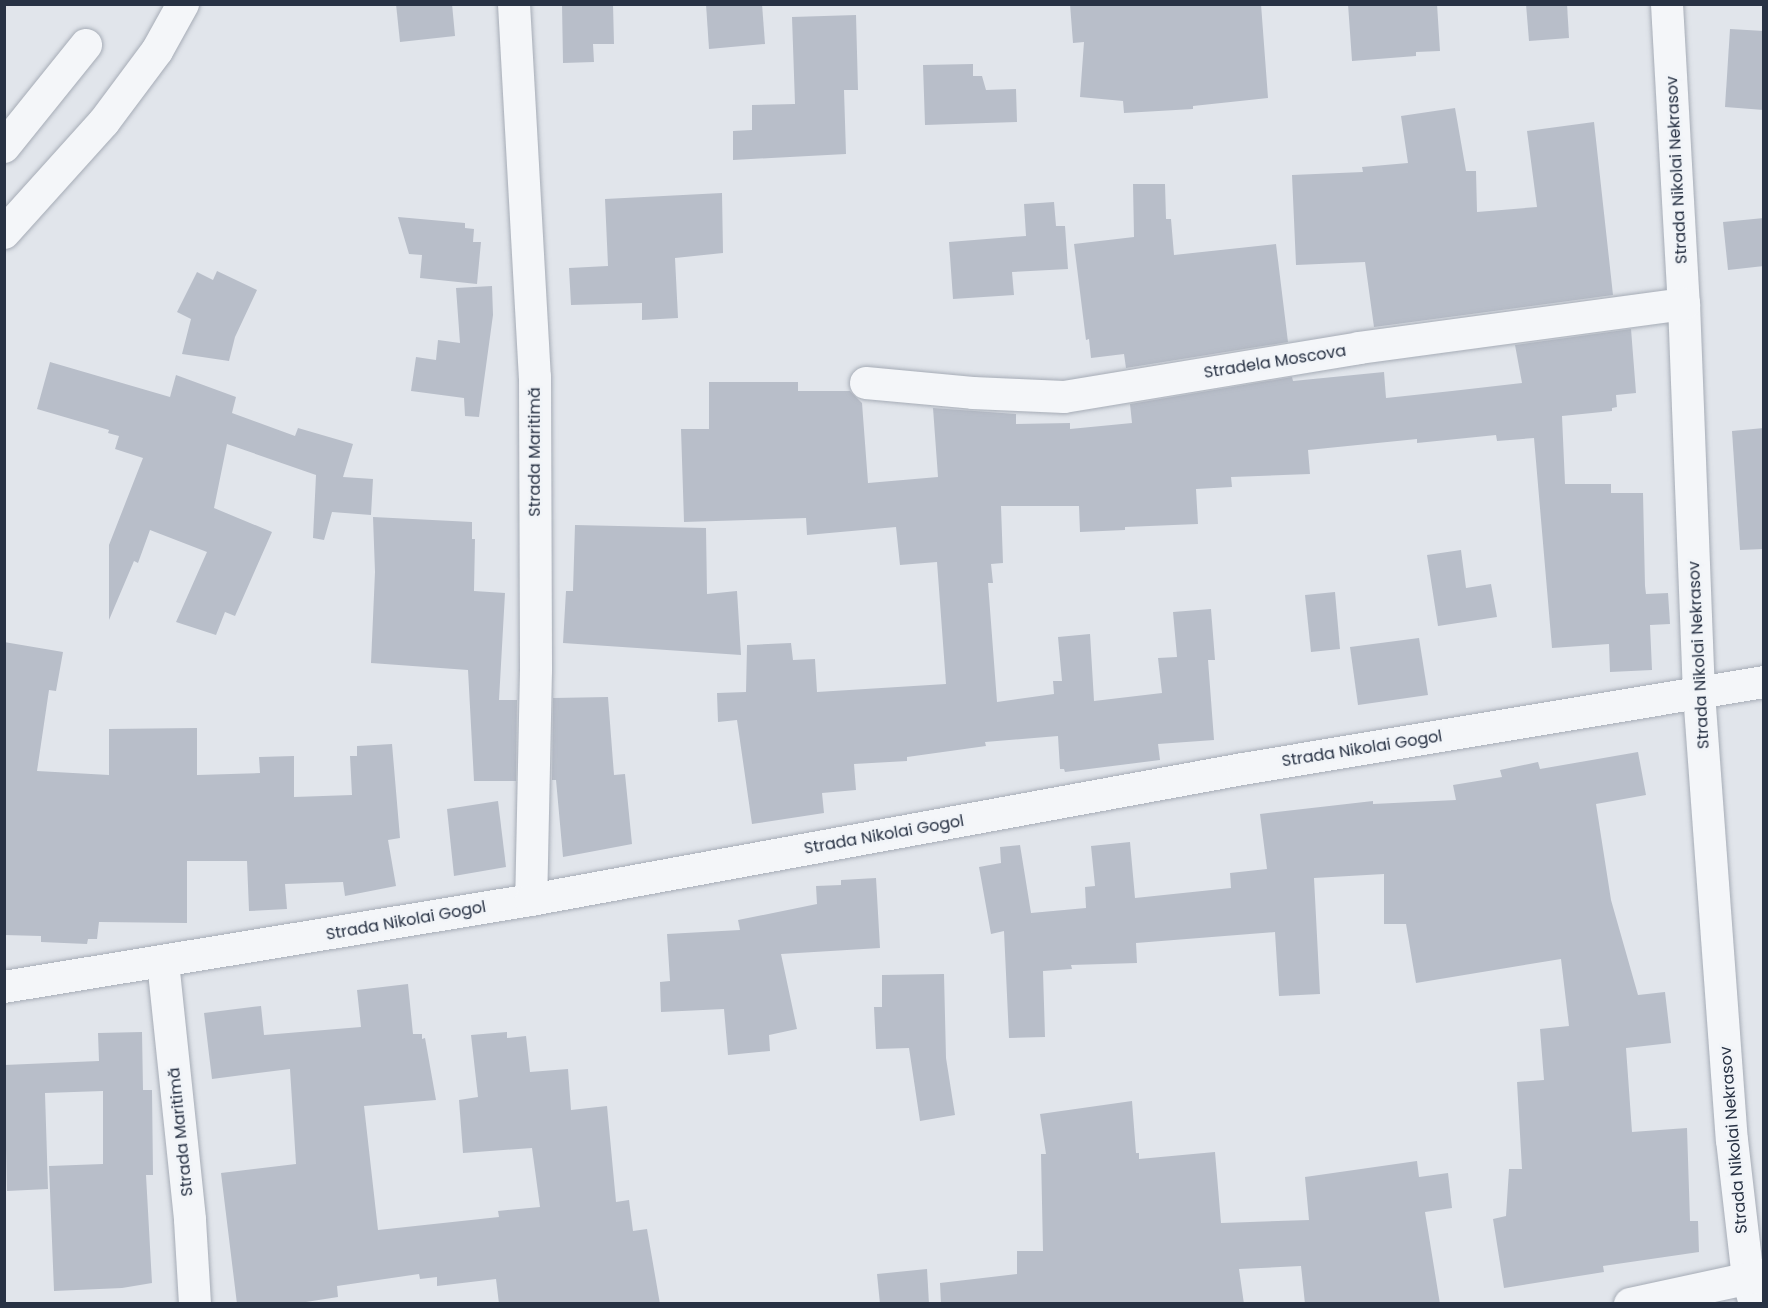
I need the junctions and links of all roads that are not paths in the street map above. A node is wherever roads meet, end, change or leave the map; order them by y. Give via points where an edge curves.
1 (183, 4) edge
2 (514, 4) edge
3 (1667, 4) edge
4 (86, 45) dead end
5 (4, 147) edge
6 (4, 233) edge
7 (1684, 304) junction
8 (866, 383) dead end
9 (1764, 682) edge
10 (1699, 693) junction
11 (531, 900) junction
12 (163, 962) junction
13 (4, 987) edge
14 (1756, 1286) edge
15 (195, 1304) edge
16 (1630, 1304) edge

1 - 6 street via 157,51 104,122
2 - 11 street, Strada Maritimă via 535,377 536,670
3 - 7 street, Strada Nikolai Nekrasov
4 - 5 street
7 - 8 street, Stradela Moscova via 1359,348 1064,397
7 - 10 street, Strada Nikolai Nekrasov
9 - 10 street, Strada Nikolai Gogol
10 - 11 street, Strada Nikolai Gogol via 1243,769
10 - 14 street, Strada Nikolai Nekrasov via 1732,1140
11 - 12 street, Strada Nikolai Gogol
12 - 13 street, Strada Nikolai Gogol
12 - 15 street, Strada Maritimă
14 - 16 street

